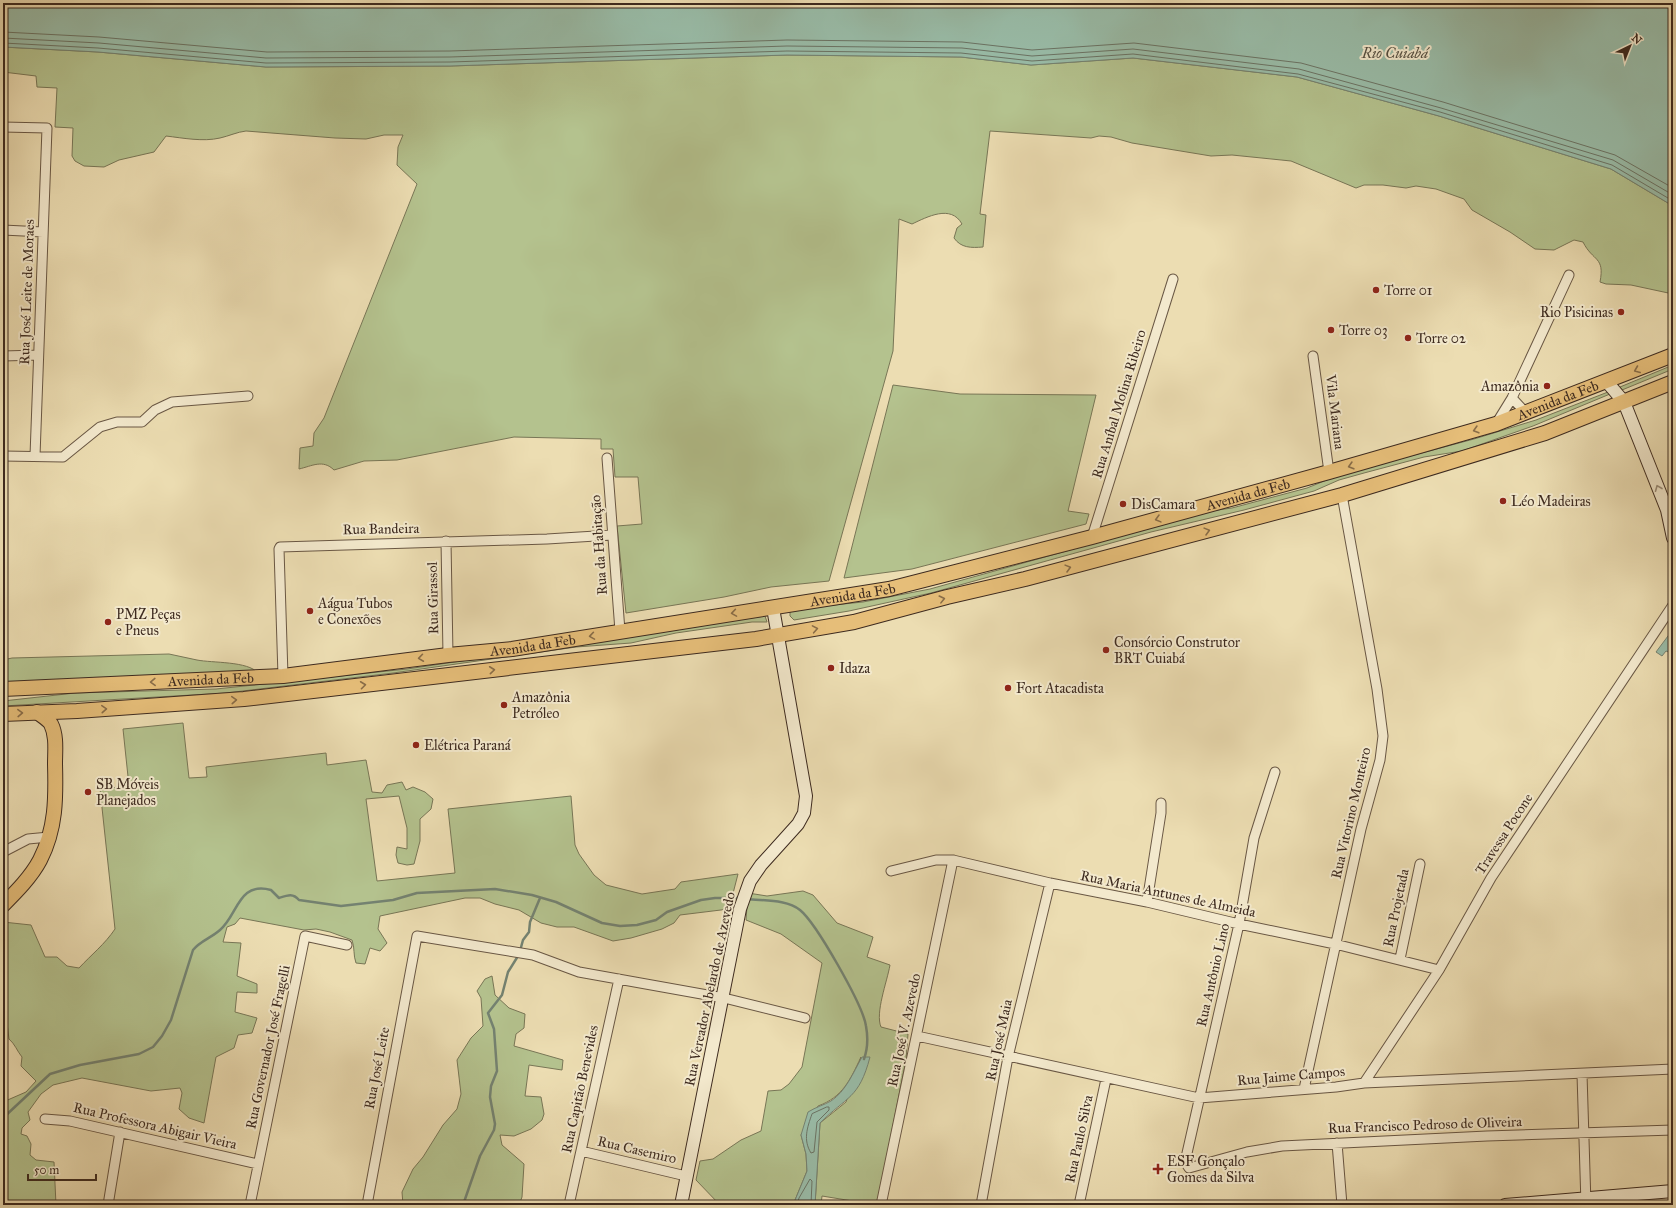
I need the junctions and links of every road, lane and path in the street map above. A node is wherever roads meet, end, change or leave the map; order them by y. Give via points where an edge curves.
1 (3, 126) edge
2 (3, 230) edge
3 (43, 232) junction
4 (1569, 275) dead end
5 (1173, 279) dead end
6 (38, 355) junction
7 (1673, 355) edge
8 (3, 356) edge
9 (1314, 356) dead end
10 (1607, 382) junction
11 (1673, 382) edge
12 (248, 396) dead end
13 (1512, 398) junction
14 (1624, 402) junction
15 (1526, 413) junction
16 (1496, 424) junction
17 (3, 456) edge
18 (35, 456) junction
19 (607, 458) dead end
20 (1329, 472) junction
21 (1342, 495) junction
22 (612, 535) junction
23 (1092, 537) junction
24 (1673, 538) edge
25 (446, 541) junction
26 (1673, 605) edge
27 (773, 608) junction
28 (620, 631) junction
29 (777, 636) junction
30 (448, 655) junction
31 (283, 676) junction
32 (3, 689) edge
33 (77, 711) junction
34 (37, 712) junction
35 (3, 714) edge
36 (55, 740) junction
37 (1275, 772) dead end
38 (1161, 804) dead end
39 (49, 838) junction
40 (3, 852) edge
41 (953, 860) junction
42 (1420, 864) dead end
43 (891, 871) dead end
44 (1050, 883) junction
45 (1147, 902) junction
46 (3, 905) edge
47 (1239, 924) junction
48 (1335, 944) junction
49 (347, 945) dead end
50 (1400, 959) junction
51 (1439, 970) junction
52 (619, 979) junction
53 (724, 998) junction
54 (805, 1018) dead end
55 (917, 1036) junction
56 (1008, 1057) junction
57 (1673, 1069) edge
58 (1582, 1074) junction
59 (1106, 1078) junction
60 (1364, 1082) junction
61 (1304, 1089) junction
62 (1199, 1098) junction
63 (45, 1119) dead end
64 (1673, 1130) edge
65 (120, 1132) junction
66 (1584, 1133) junction
67 (1337, 1143) junction
68 (581, 1151) junction
69 (1185, 1162) joint
70 (258, 1164) junction
71 (686, 1176) junction
72 (1673, 1192) edge
73 (1586, 1202) edge
74 (108, 1205) edge
75 (250, 1205) edge
76 (367, 1205) edge
77 (569, 1205) edge
78 (681, 1205) edge
79 (881, 1205) edge
80 (981, 1205) edge
81 (1079, 1205) edge
82 (1342, 1205) edge
83 (1505, 1205) edge

1 - 3 street, Rua José Leite de Moraes via 47,128
2 - 3 street
3 - 6 street, Rua José Leite de Moraes
4 - 13 street
5 - 23 street, Rua Aníbal Molina Ribeiro
6 - 8 street
6 - 18 street, Rua José Leite de Moraes
7 -> 10 main road, Avenida da Feb
9 - 20 street, Vila Mariana
10 - 14 street
10 - 15 main road, Avenida da Feb
11 - 14 main road, Avenida da Feb
12 - 18 street via 172,402 155,410 142,422 117,422 100,427 63,457
13 - 15 street
13 - 16 street
14 - 21 main road, Avenida da Feb via 1544,433
24 -> 14 street via 1667,510
15 - 16 main road, Avenida da Feb
16 -> 20 main road, Avenida da Feb
17 - 18 street
19 - 22 street, Rua da Habitação
20 -> 23 main road, Avenida da Feb
29 -> 21 main road, Avenida da Feb via 854,622 939,599 1025,580
21 - 48 street, Rua Vitorino Monteiro via 1383,736 1380,760 1361,829
22 - 25 street, Rua Bandeira
22 - 28 street, Rua da Habitação
23 - 27 main road, Avenida da Feb via 926,579 891,581 784,596 777,600
25 - 30 street, Rua Girassol
25 - 31 street, Rua Bandeira via 280,546
26 - 51 street, Travessa Pocone via 1491,878
27 -> 28 main road, Avenida da Feb
27 - 29 street, Rua Vereador Abelardo de Azevedo
28 -> 30 main road, Avenida da Feb via 512,649
33 -> 29 main road, Avenida da Feb via 244,699
29 - 53 street, Rua Vereador Abelardo de Azevedo via 806,796 804,813 798,824 761,865 746,889
30 -> 31 main road, Avenida da Feb
31 -> 32 main road, Avenida da Feb
33 - 34 main road, Avenida da Feb
33 - 36 main road via 63,720
35 -> 34 main road, Avenida da Feb
34 - 36 main road via 50,724
36 - 39 main road via 56,802
37 - 47 street, Rua Antônio Lino via 1254,838
38 - 45 street
39 - 40 street via 28,839
39 - 46 main road via 36,866
41 - 43 street, Rua Maria Antunes de Almeida via 936,860
41 - 44 street, Rua Maria Antunes de Almeida
41 - 55 street, Rua José V. Azevedo
42 - 50 street, Rua Projetada
44 - 45 street, Rua Maria Antunes de Almeida
44 - 56 street, Rua José Maia
45 - 47 street, Rua Maria Antunes de Almeida
47 - 48 street, Rua Maria Antunes de Almeida
47 - 62 street, Rua Antônio Lino
48 - 50 street, Rua Maria Antunes de Almeida
48 - 61 street, Rua Vitorino Monteiro
49 - 70 street, Rua Governador José Fragelli via 305,936
50 - 51 street, Rua Maria Antunes de Almeida
51 - 60 street, Travessa Pocone
52 - 53 street
52 - 68 street, Rua Capitão Benevides
52 - 76 street, Rua José Leite via 579,972 525,954 417,936
53 - 54 street
53 - 71 street, Rua Vereador Abelardo de Azevedo
55 - 56 street, Rua Jaime Campos
55 - 79 street, Rua José V. Azevedo
56 - 59 street, Rua Jaime Campos
56 - 80 street, Rua José Maia
57 - 58 street, Rua Jaime Campos
58 - 60 street, Rua Jaime Campos
58 - 66 street
59 - 62 street, Rua Jaime Campos
59 - 81 street, Rua Paulo Silva
60 - 61 street, Rua Jaime Campos
61 - 62 street, Rua Jaime Campos
62 - 69 street, Rua Antônio Lino
63 - 65 street, Rua Professora Abigair Vieira via 70,1121
64 - 66 street, Rua Francisco Pedroso de Oliveira
65 - 70 street, Rua Professora Abigair Vieira
65 - 74 street
66 - 67 street, Rua Francisco Pedroso de Oliveira
66 - 73 street
67 - 69 street, Rua Francisco Pedroso de Oliveira via 1282,1146 1247,1152 1191,1169
67 - 82 street
68 - 71 street, Rua Casemiro
68 - 77 street, Rua Capitão Benevides
70 - 75 street, Rua Governador José Fragelli
71 - 78 street, Rua Vereador Abelardo de Azevedo
72 - 73 street
73 - 83 street

